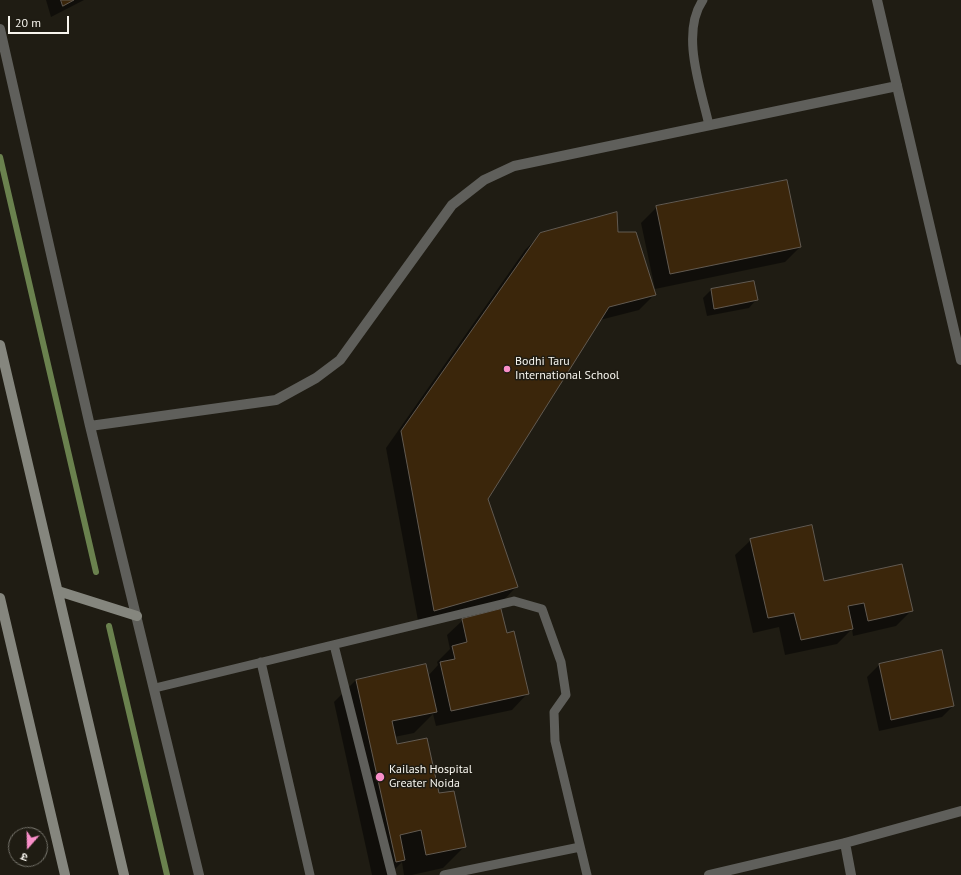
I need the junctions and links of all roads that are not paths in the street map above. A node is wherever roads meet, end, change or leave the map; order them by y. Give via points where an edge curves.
1 (703, 0) edge
2 (877, 0) edge
3 (0, 29) edge
4 (897, 86) junction
5 (709, 125) junction
6 (0, 345) edge
7 (961, 360) edge
8 (90, 426) junction
9 (58, 591) junction
10 (0, 598) edge
11 (137, 616) junction
12 (334, 644) junction
13 (261, 662) junction
14 (155, 688) junction
15 (961, 811) edge
16 (845, 843) junction
17 (580, 847) junction
18 (65, 875) edge
19 (124, 875) edge
20 (199, 875) edge
21 (310, 875) edge
22 (392, 875) edge
23 (444, 875) edge
24 (587, 875) edge
25 (710, 875) edge
26 (851, 875) edge

1 - 5 lane via 693,24 694,61
2 - 4 street
3 - 8 street
4 - 5 street
4 - 7 street
5 - 8 street via 514,166 484,180 452,205 340,360 316,378 276,400
6 - 9 main road
8 - 11 street
9 - 11 main road
9 - 19 main road
10 - 18 main road
11 - 14 street
12 - 13 lane
12 - 17 lane via 514,601 542,609 561,662 566,695 554,712 555,741
12 - 22 lane
13 - 14 lane
13 - 21 lane
14 - 20 street
15 - 16 street
16 - 25 street
16 - 26 street
17 - 23 lane
17 - 24 lane

